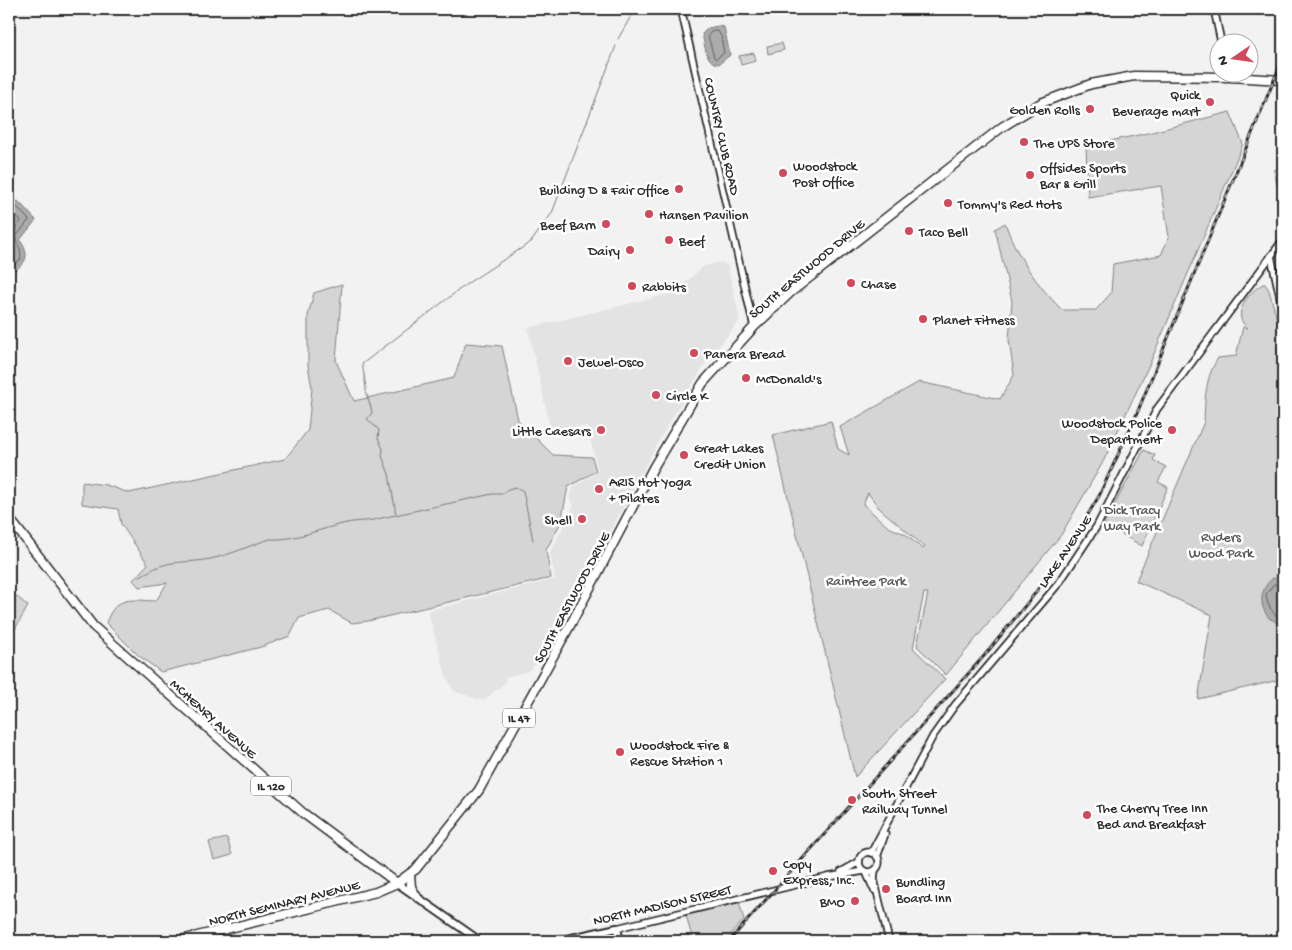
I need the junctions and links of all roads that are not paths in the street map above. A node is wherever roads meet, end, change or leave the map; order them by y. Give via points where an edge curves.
1 (681, 9) edge
2 (1214, 9) edge
3 (1219, 32) edge
4 (1210, 75) edge
5 (1260, 78) edge
6 (1283, 80) edge
7 (1283, 240) edge
8 (1271, 256) junction
9 (1283, 311) edge
10 (754, 326) junction
11 (9, 518) edge
12 (890, 820) junction
13 (871, 852) junction
14 (877, 857) junction
15 (859, 862) junction
16 (376, 868) junction
17 (875, 870) junction
18 (865, 871) junction
19 (410, 874) junction
20 (828, 877) junction
21 (397, 883) junction
22 (381, 890) junction
23 (417, 897) junction
24 (878, 899) junction
25 (617, 928) junction
26 (177, 941) edge
27 (480, 941) edge
28 (558, 941) edge
29 (620, 941) edge
30 (888, 941) edge

1 - 10 street, COUNTRY CLUB ROAD
2 - 3 street
4 - 10 main road, SOUTH EASTWOOD DRIVE / IL 47 via 1126,77 1091,84 1041,102 997,131 791,292
5 - 6 main road, SOUTH EASTWOOD DRIVE / IL 47
7 - 8 street, LAKE AVENUE
8 - 9 street
8 - 12 street, LAKE AVENUE via 1157,409 1097,526 1059,583 933,736
10 - 19 main road, SOUTH EASTWOOD DRIVE / IL 47 via 703,383 665,446 479,790
11 - 16 main road, MCHENRY AVENUE / IL 120 via 93,626 303,814
12 - 13 street, LAKE AVENUE
12 - 14 street, LAKE AVENUE
13 - 14 street
13 - 15 street via 864,854
14 - 17 street via 879,863
15 - 18 street
15 - 20 street
16 - 21 main road, MCHENRY AVENUE / IL 120
16 - 22 main road via 383,883
17 - 18 street
17 - 24 street
18 - 20 street
18 - 24 street
19 - 21 main road, SOUTH EASTWOOD DRIVE / IL 47
19 - 23 main road via 411,887
20 - 25 street, NORTH MADISON STREET
21 - 22 main road, NORTH SEMINARY AVENUE / IL 47
21 - 23 main road, MCHENRY AVENUE / IL 120
22 - 26 main road, NORTH SEMINARY AVENUE / IL 47
23 - 27 main road, MCHENRY AVENUE / IL 120
24 - 30 street
25 - 28 main road, NORTH MADISON STREET
25 - 29 main road

